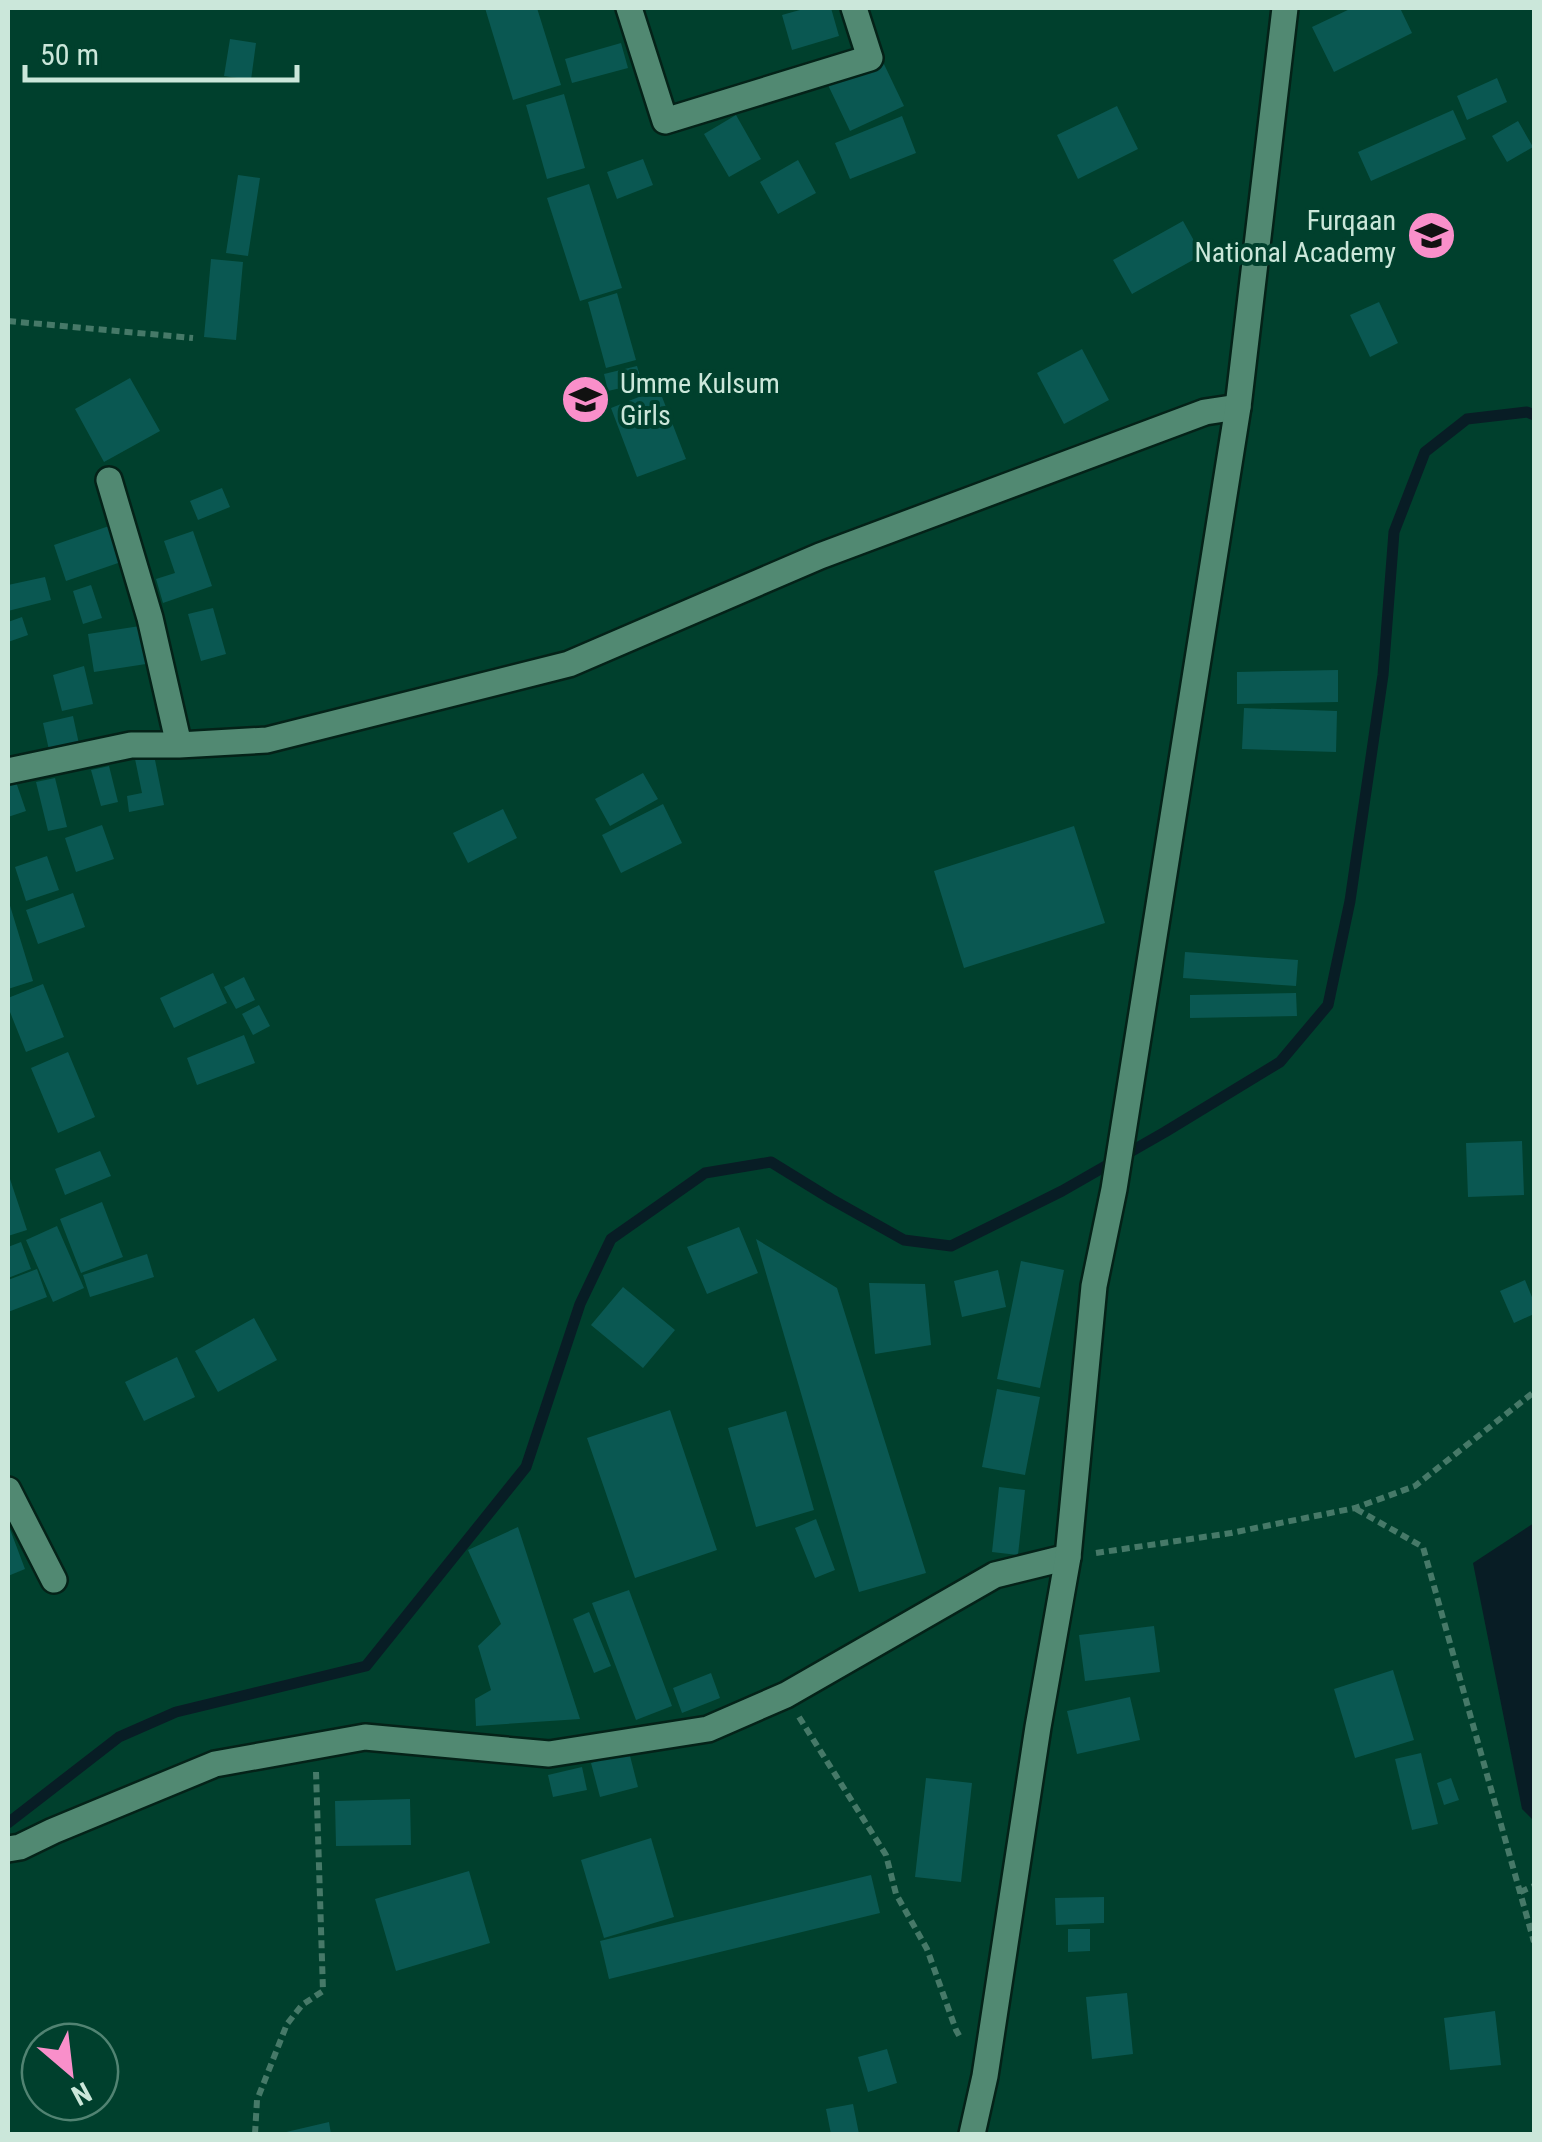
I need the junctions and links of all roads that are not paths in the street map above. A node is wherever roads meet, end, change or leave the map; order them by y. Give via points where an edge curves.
1 (630, 8) edge
2 (854, 8) edge
3 (1285, 8) edge
4 (1238, 407) junction
5 (109, 480) dead end
6 (179, 746) junction
7 (8, 772) edge
8 (10, 1499) edge
9 (1068, 1558) junction
10 (54, 1580) dead end
11 (8, 1849) edge
12 (972, 2134) edge

1 - 2 street via 665,121 870,58
3 - 4 street
4 - 6 street via 1205,412 820,556 569,664 268,740
4 - 9 street via 1094,1286
5 - 6 street
6 - 7 street via 131,745
8 - 10 street
9 - 11 street via 995,1575 786,1695 708,1729 549,1754 365,1737 215,1764
9 - 12 street

